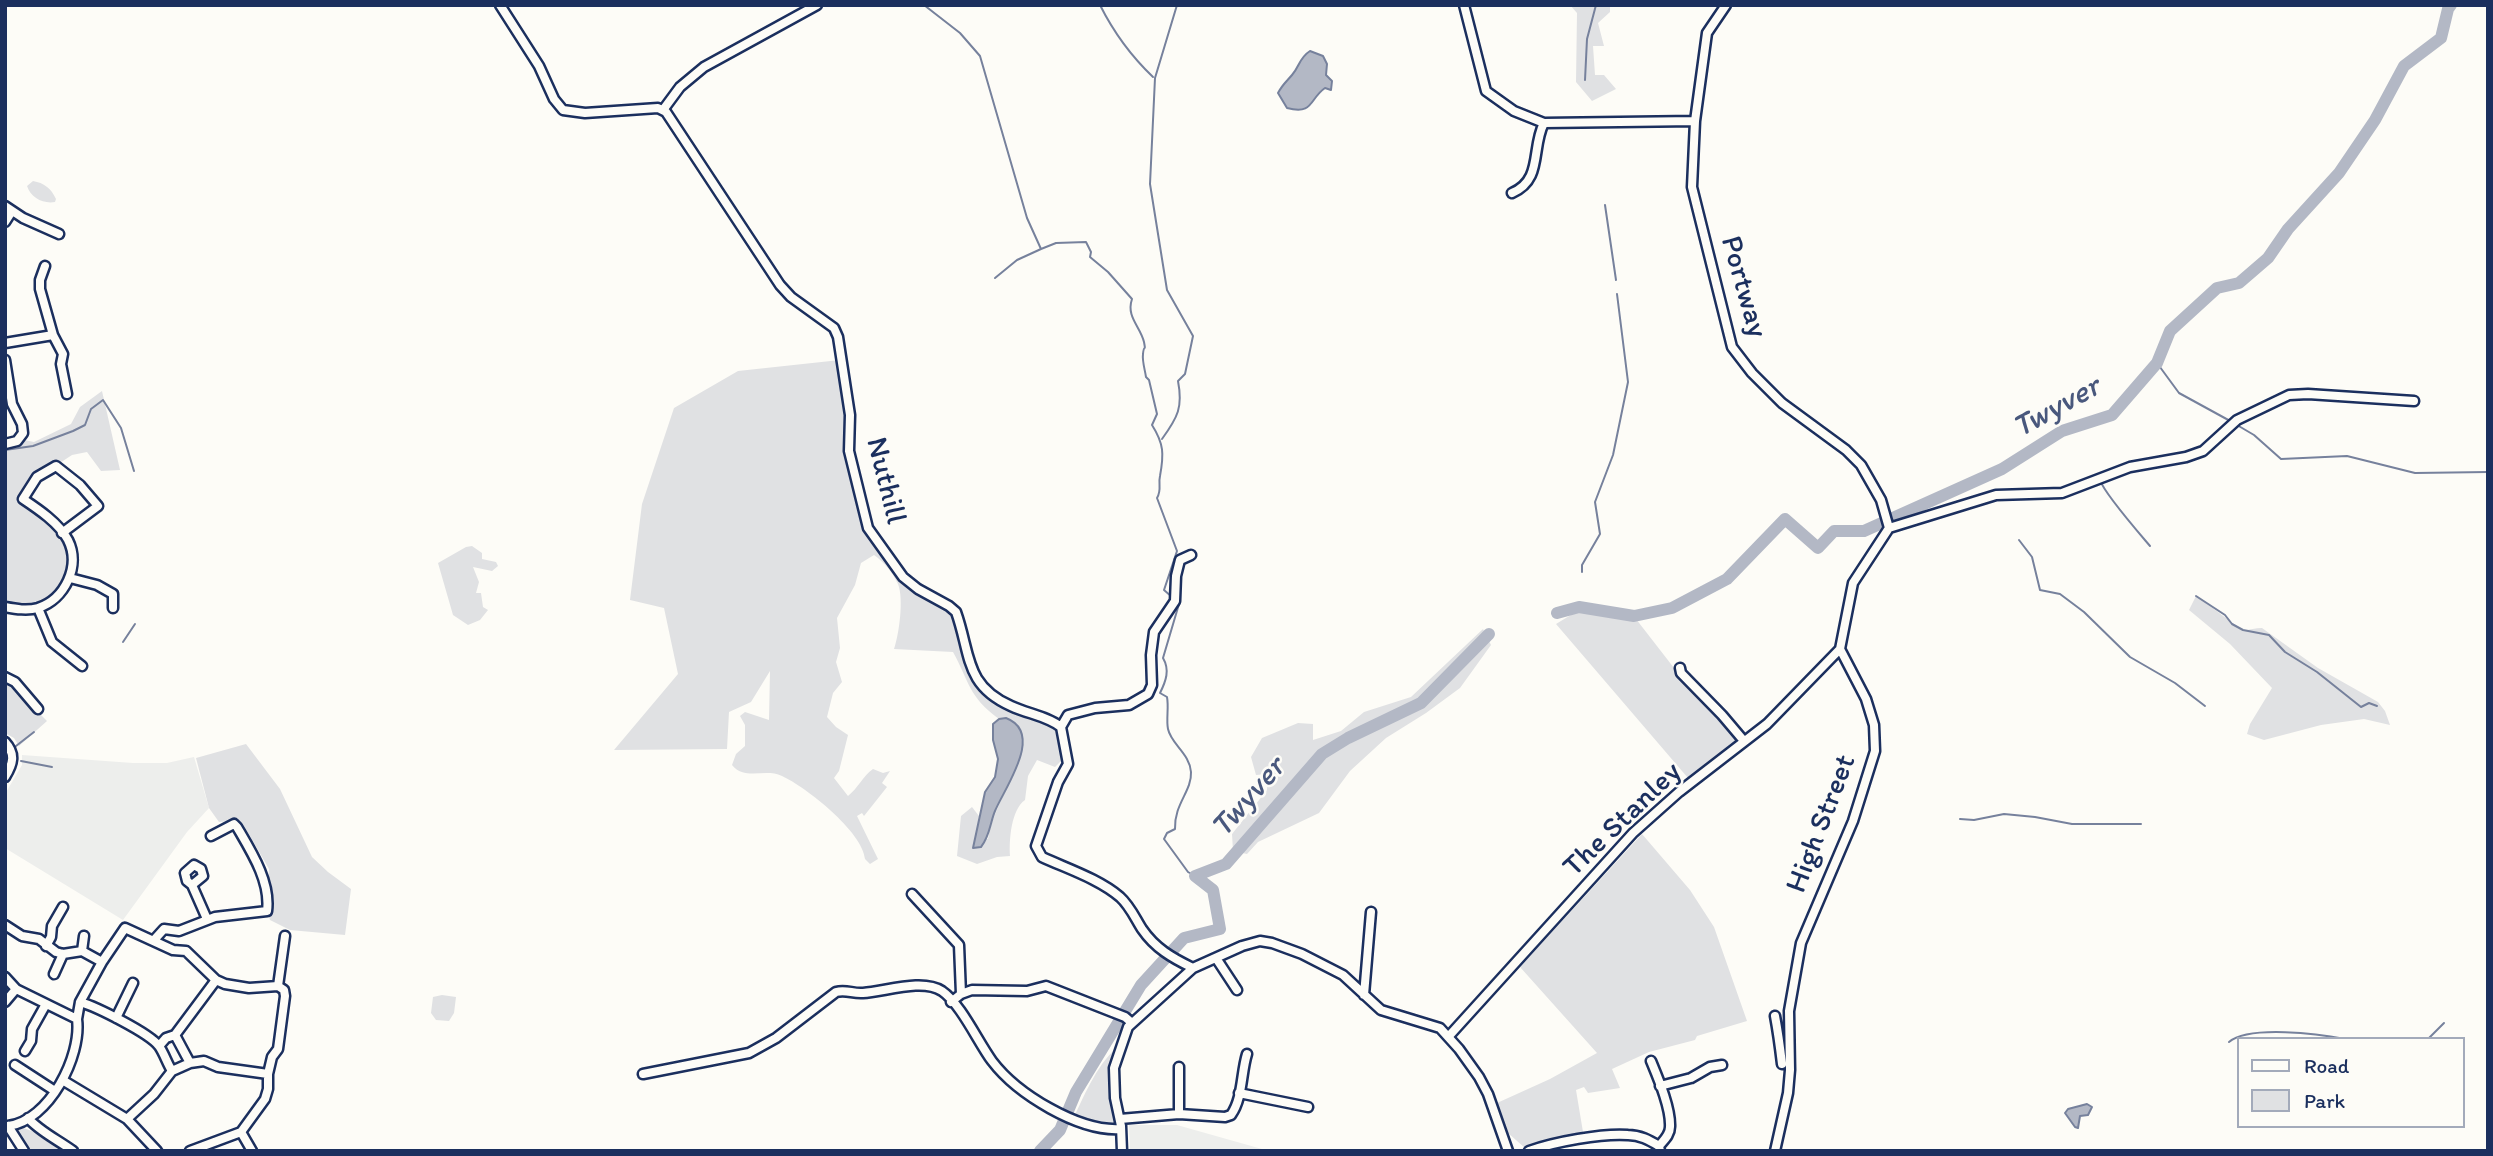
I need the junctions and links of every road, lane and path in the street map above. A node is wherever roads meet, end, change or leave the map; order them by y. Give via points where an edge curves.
1 (500, 5) edge
2 (817, 5) edge
3 (1464, 5) edge
4 (1726, 5) edge
5 (663, 110) junction
6 (1695, 121) junction
7 (1544, 123) junction
8 (1512, 193) dead end
9 (9, 208) edge
10 (5, 222) edge
11 (59, 234) dead end
12 (45, 266) dead end
13 (52, 335) junction
14 (5, 343) edge
15 (5, 360) edge
16 (67, 394) dead end
17 (2414, 401) dead end
18 (5, 444) edge
19 (1888, 523) junction
20 (62, 533) junction
21 (1191, 555) dead end
22 (70, 578) junction
23 (5, 607) edge
24 (38, 608) junction
25 (113, 608) dead end
26 (1840, 649) junction
27 (1680, 668) dead end
28 (68, 670) dead end
29 (5, 677) edge
30 (38, 709) dead end
31 (1061, 727) junction
32 (1744, 741) junction
33 (5, 742) edge
34 (5, 777) edge
35 (211, 836) dead end
36 (192, 885) dead end
37 (912, 894) dead end
38 (64, 907) dead end
39 (1371, 912) dead end
40 (207, 919) junction
41 (5, 926) edge
42 (84, 936) dead end
43 (285, 936) dead end
44 (155, 940) junction
45 (46, 946) junction
46 (82, 951) junction
47 (62, 954) junction
48 (1216, 958) junction
49 (102, 962) junction
50 (1193, 968) junction
51 (54, 974) dead end
52 (5, 977) edge
53 (216, 980) junction
54 (133, 984) dead end
55 (278, 986) junction
56 (16, 989) junction
57 (1237, 990) dead end
58 (961, 994) junction
59 (1364, 995) junction
60 (5, 1002) edge
61 (80, 1002) junction
62 (951, 1002) junction
63 (46, 1004) junction
64 (1775, 1016) dead end
65 (116, 1018) junction
66 (77, 1019) junction
67 (1132, 1023) junction
68 (1785, 1031) junction
69 (175, 1035) junction
70 (1449, 1036) junction
71 (159, 1046) junction
72 (25, 1051) dead end
73 (1247, 1053) dead end
74 (1651, 1061) dead end
75 (190, 1063) junction
76 (1782, 1064) dead end
77 (15, 1065) dead end
78 (1722, 1065) dead end
79 (1180, 1067) dead end
80 (172, 1071) junction
81 (268, 1074) junction
82 (643, 1074) dead end
83 (64, 1081) junction
84 (1660, 1086) junction
85 (55, 1091) junction
86 (1239, 1093) junction
87 (1301, 1109) dead end
88 (1179, 1114) junction
89 (28, 1118) junction
90 (127, 1119) junction
91 (1120, 1119) junction
92 (7, 1126) edge
93 (1121, 1129) junction
94 (241, 1132) junction
95 (1660, 1148) edge
96 (24, 1151) edge
97 (73, 1151) edge
98 (157, 1151) edge
99 (190, 1151) edge
100 (253, 1151) edge
101 (1122, 1151) edge
102 (1508, 1151) edge
103 (1529, 1151) edge
104 (1775, 1151) edge

1 - 5 street via 563,110
2 - 5 street via 704,67 680,86
3 - 7 street via 1486,91 1514,111
4 - 6 street, Portway via 1707,33
5 - 31 street, Nuthill via 780,285 834,328 850,415 849,451 867,528 881,550 903,577 956,612 971,668 986,690 1010,706
6 - 7 street
6 - 19 street, Portway via 1692,187 1732,347 1782,403 1861,465 1880,497
7 - 8 street via 1529,181
9 - 10 street
9 - 11 street
12 - 13 street via 40,289
13 - 14 street
13 - 16 street via 62,354
15 - 18 street via 12,404 23,433
17 - 19 street via 2289,395 2237,420 2203,451 2186,457 2130,467 2062,493 1996,495
19 - 26 street via 1853,583
20 - 20 street via 23,499 37,477 56,466 98,506
20 - 22 street via 70,548
21 - 31 street via 1180,560 1175,601 1154,632 1152,685 1147,694 1129,705 1068,715
22 - 24 street via 53,599
22 - 25 street via 114,594
23 - 24 street
24 - 28 street via 52,642 79,664
26 - 32 street, The Stanley via 1767,724
26 - 68 street, High Street via 1866,699 1875,751 1853,821 1801,943
27 - 32 street
29 - 30 street
31 - 50 street via 1068,764 1037,852 1118,895 1155,945
32 - 70 street, The Stanley via 1633,833
33 - 34 street via 13,753
35 - 40 street via 229,824 237,827 261,873 268,903 267,911
36 - 40 street
37 - 58 street via 959,945
38 - 45 street
39 - 59 street
40 - 44 street via 179,931 164,929
41 - 45 street
42 - 46 street
43 - 55 street
44 - 49 street via 125,928
44 - 53 street via 186,951
45 - 47 street
46 - 47 street
46 - 49 street
47 - 51 street
48 - 50 street
48 - 57 street
48 - 59 street via 1254,942 1272,943 1343,975
49 - 61 street
50 - 67 street
52 - 56 street
53 - 55 street via 240,987
53 - 69 street
54 - 65 street
55 - 81 street via 285,996 278,1049
56 - 60 street
56 - 63 street
58 - 62 street
58 - 67 street via 1046,986
59 - 70 street via 1381,1010 1427,1023
61 - 65 street
61 - 66 street
62 - 82 street via 942,991 915,986 861,994 843,990 749,1054
62 - 93 street via 993,1062 1035,1100 1074,1119 1108,1130
63 - 66 street
63 - 72 street
64 - 68 street
65 - 71 street
66 - 83 street via 78,1043
67 - 91 street via 1114,1068
68 - 76 street via 1778,1036
68 - 104 street, High Street via 1788,1093
69 - 71 street
69 - 75 street
70 - 102 street via 1488,1094
71 - 80 street
73 - 86 street
74 - 84 street
75 - 80 street
75 - 81 street via 205,1061 218,1068
77 - 85 street
78 - 84 street
79 - 88 street
80 - 90 street
81 - 94 street via 265,1099
83 - 85 street
83 - 90 street
84 - 95 street via 1670,1128
85 - 89 street
86 - 87 street
86 - 88 street via 1231,1115
88 - 91 street
89 - 92 street
89 - 97 street
90 - 98 street
91 - 93 street
92 - 96 street
93 - 101 street
94 - 99 street
94 - 100 street
95 - 103 street via 1627,1134 1569,1140

